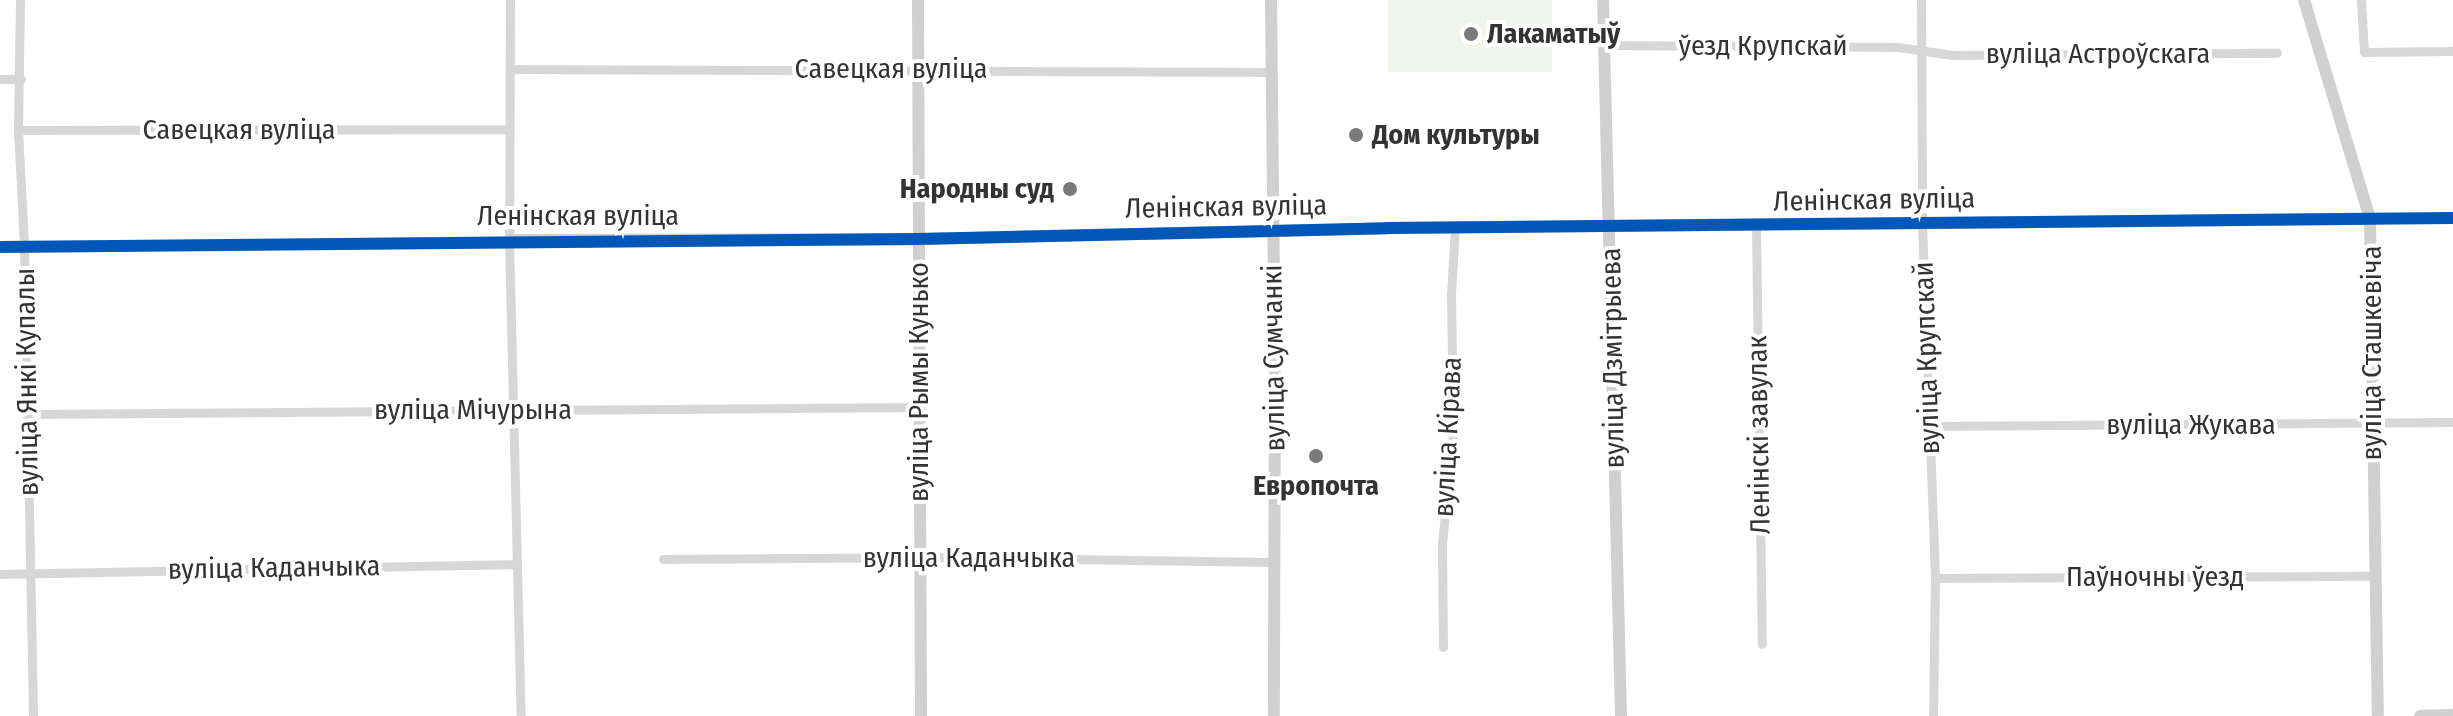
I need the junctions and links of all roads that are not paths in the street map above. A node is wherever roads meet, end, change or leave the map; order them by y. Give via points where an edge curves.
1 (20, 0) edge
2 (510, 0) edge
3 (918, 0) edge
4 (1271, 0) edge
5 (1603, 0) edge
6 (1921, 0) edge
7 (2304, 0) edge
8 (2361, 0) edge
9 (1604, 45) junction
10 (1920, 51) junction
11 (2453, 51) edge
12 (2277, 53) dead end
13 (511, 69) junction
14 (919, 69) junction
15 (1272, 72) junction
16 (0, 79) edge
17 (21, 79) junction
18 (508, 129) junction
19 (18, 130) junction
20 (2453, 218) edge
21 (2370, 219) junction
22 (1922, 223) junction
23 (1611, 225) junction
24 (1756, 226) junction
25 (1455, 227) junction
26 (1273, 230) junction
27 (918, 239) junction
28 (509, 240) junction
29 (24, 246) junction
30 (0, 247) edge
31 (919, 407) junction
32 (514, 408) junction
33 (27, 414) junction
34 (2453, 422) edge
35 (2372, 424) junction
36 (1930, 426) junction
37 (920, 557) junction
38 (663, 559) dead end
39 (1275, 562) junction
40 (516, 564) junction
41 (31, 573) junction
42 (0, 574) edge
43 (2374, 576) junction
44 (1935, 578) junction
45 (1762, 644) dead end
46 (1443, 647) dead end
47 (2453, 715) edge
48 (33, 716) edge
49 (521, 716) edge
50 (921, 716) edge
51 (1274, 716) edge
52 (1621, 716) edge
53 (1933, 716) edge
54 (2378, 716) edge
55 (2420, 716) edge

1 - 17 street, вуліца Янкі Купалы
2 - 13 street
3 - 14 street, вуліца Рымы Кунько
4 - 15 street, вуліца Сумчанкі
5 - 9 street, вуліца Дзмітрыева
6 - 10 street, вуліца Крупскай
7 - 21 street, вуліца Сташкевіча
8 - 11 street via 2364,52
9 - 10 street, ўезд Крупскай
9 - 23 street, вуліца Дзмітрыева
10 - 12 street, вуліца Астроўскага
10 - 22 street, вуліца Крупскай
13 - 14 street, Савецкая вуліца
13 - 18 street
14 - 15 street, Савецкая вуліца
14 - 27 street, вуліца Рымы Кунько
15 - 26 street, вуліца Сумчанкі
16 - 17 street
17 - 19 street, вуліца Янкі Купалы
18 - 19 street, Савецкая вуліца
18 - 28 street
19 - 29 street, вуліца Янкі Купалы
20 - 21 street, Ленінская вуліца
21 - 22 street, Ленінская вуліца
21 - 35 street, вуліца Сташкевіча
22 - 24 street, Ленінская вуліца
22 - 36 street, вуліца Крупскай
23 - 24 street, Ленінская вуліца
23 - 25 street, Ленінская вуліца
23 - 52 street, вуліца Дзмітрыева
24 - 45 street, Ленінскі завулак
25 - 26 street, Ленінская вуліца
25 - 46 street, вуліца Кірава
26 - 27 street, Ленінская вуліца
26 - 39 street, вуліца Сумчанкі
27 - 28 street, Ленінская вуліца
27 - 31 street, вуліца Рымы Кунько
28 - 29 street, Ленінская вуліца
28 - 32 street
29 - 30 street, Ленінская вуліца
29 - 33 street, вуліца Янкі Купалы
31 - 32 street, вуліца Мічурына
31 - 37 street, вуліца Рымы Кунько
32 - 33 street, вуліца Мічурына
32 - 40 street
33 - 41 street, вуліца Янкі Купалы
34 - 35 street, вуліца Жукава
35 - 36 street, вуліца Жукава
35 - 43 street, вуліца Сташкевіча
36 - 44 street, вуліца Крупскай
37 - 38 street, вуліца Каданчыка
37 - 39 street, вуліца Каданчыка
37 - 50 street, вуліца Рымы Кунько
39 - 51 street, вуліца Сумчанкі
40 - 41 street, вуліца Каданчыка
40 - 49 street
41 - 42 street, вуліца Каданчыка
41 - 48 street, вуліца Янкі Купалы
43 - 44 street, Паўночны ўезд
43 - 54 street, вуліца Сташкевіча
44 - 53 street, вуліца Крупскай
47 - 55 street

